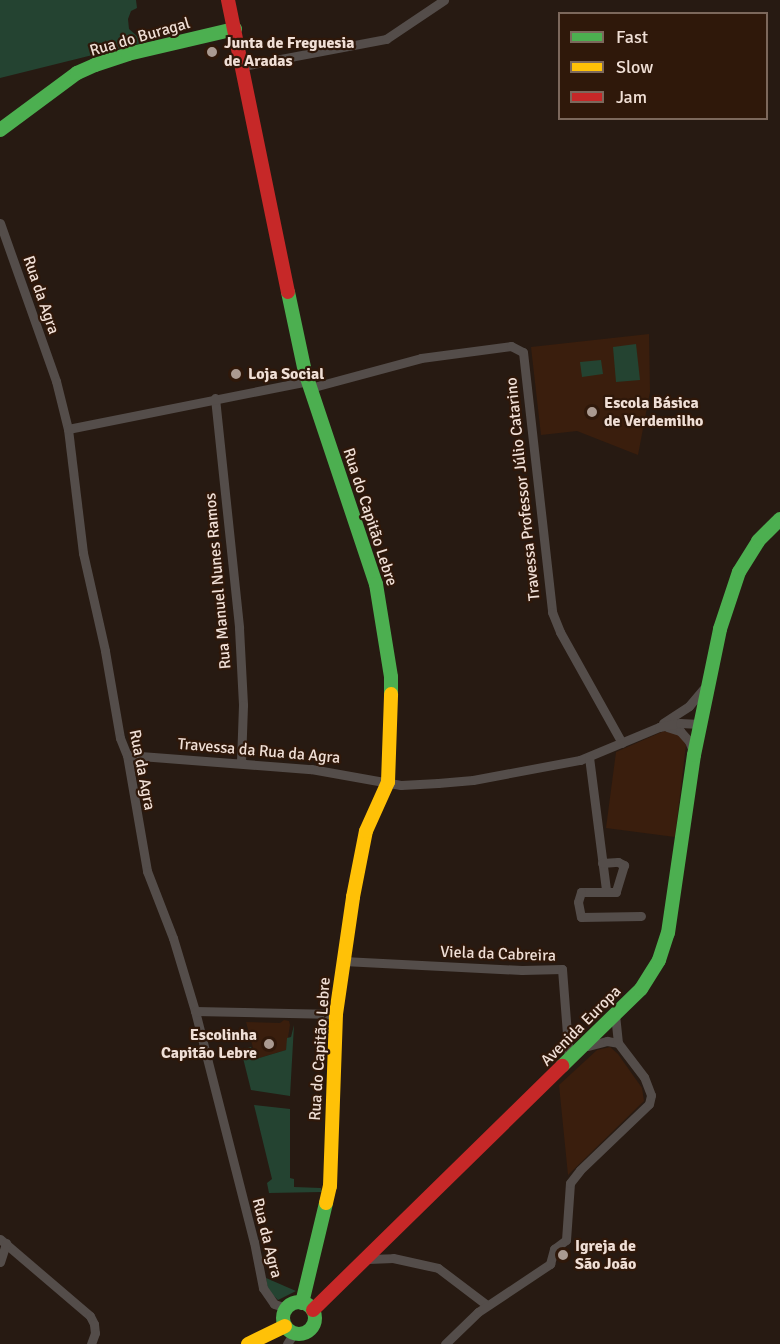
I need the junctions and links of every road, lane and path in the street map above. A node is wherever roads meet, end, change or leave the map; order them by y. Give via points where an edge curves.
1 (228, 0) edge
2 (444, 0) edge
3 (235, 29) junction
4 (243, 66) junction
5 (0, 130) edge
6 (0, 223) edge
7 (309, 385) junction
8 (215, 398) junction
9 (68, 429) junction
10 (780, 519) edge
11 (710, 678) junction
12 (679, 714) junction
13 (700, 724) junction
14 (659, 727) junction
15 (622, 743) junction
16 (127, 755) junction
17 (694, 755) junction
18 (589, 757) junction
19 (241, 762) junction
20 (388, 782) junction
21 (602, 863) junction
22 (606, 890) junction
23 (640, 916) dead end
24 (343, 961) junction
25 (195, 1011) junction
26 (336, 1014) junction
27 (615, 1015) junction
28 (618, 1043) junction
29 (581, 1049) junction
30 (569, 1061) junction
31 (3, 1241) edge
32 (368, 1259) junction
33 (0, 1263) edge
34 (487, 1305) junction
35 (307, 1306) junction
36 (287, 1308) junction
37 (289, 1334) edge
38 (91, 1344) edge
39 (248, 1344) edge
40 (445, 1344) edge

1 - 3 main road, Rua do Capitão Lebre
2 - 4 street via 386,39
3 - 4 main road, Rua do Capitão Lebre
3 - 5 main road, Rua do Buragal via 128,54 86,69
4 - 7 main road, Rua do Capitão Lebre
6 - 9 street, Rua da Agra via 56,381
7 - 8 street
7 - 15 street, Travessa Professor Júlio Catarino via 436,355 511,346 523,352 552,612
7 - 20 main road, Rua do Capitão Lebre via 376,584 391,676
8 - 9 street
8 - 19 street, Rua Manuel Nunes Ramos via 239,628
9 - 16 street, Rua da Agra via 83,553 120,738
10 - 11 main road, Avenida Europa via 758,541 739,572 720,629
11 - 12 street via 699,697
11 - 13 main road, Avenida Europa
12 - 13 street
12 - 14 street
13 - 14 street
13 - 17 main road, Avenida Europa
14 - 15 street, Travessa da Rua da Agra
14 - 17 street via 680,731
15 - 18 street, Travessa da Rua da Agra
16 - 19 street, Travessa da Rua da Agra
16 - 25 street, Rua da Agra via 147,871
17 - 27 main road, Avenida Europa via 668,933 659,960 641,989
18 - 20 street, Travessa da Rua da Agra via 473,780 401,785
18 - 21 street
19 - 20 street, Travessa da Rua da Agra
20 - 24 main road, Rua do Capitão Lebre via 366,831
21 - 22 street
21 - 22 street via 624,865 616,892
22 - 23 street via 581,892 581,917
24 - 26 main road, Rua do Capitão Lebre
24 - 30 street, Viela da Cabreira via 562,969
25 - 26 street
25 - 36 street, Rua da Agra via 263,1288 274,1304
26 - 35 main road, Rua do Capitão Lebre via 330,1186
27 - 28 street
27 - 29 main road, Avenida Europa
28 - 29 street via 597,1042
28 - 34 street via 644,1077 651,1095 649,1104 570,1183 566,1240 554,1249 550,1264
29 - 30 main road, Avenida Europa
30 - 32 main road, Avenida Europa
31 - 33 street
31 - 38 street via 90,1316 95,1333
32 - 34 street via 393,1258 438,1268
32 - 35 main road, Avenida Europa
34 - 40 street
35 - 36 main road, Avenida Europa via 295,1303
35 - 37 main road, Avenida Europa via 315,1319 312,1328 304,1334
36 - 37 main road via 284,1317
37 - 39 main road, Avenida Europa

